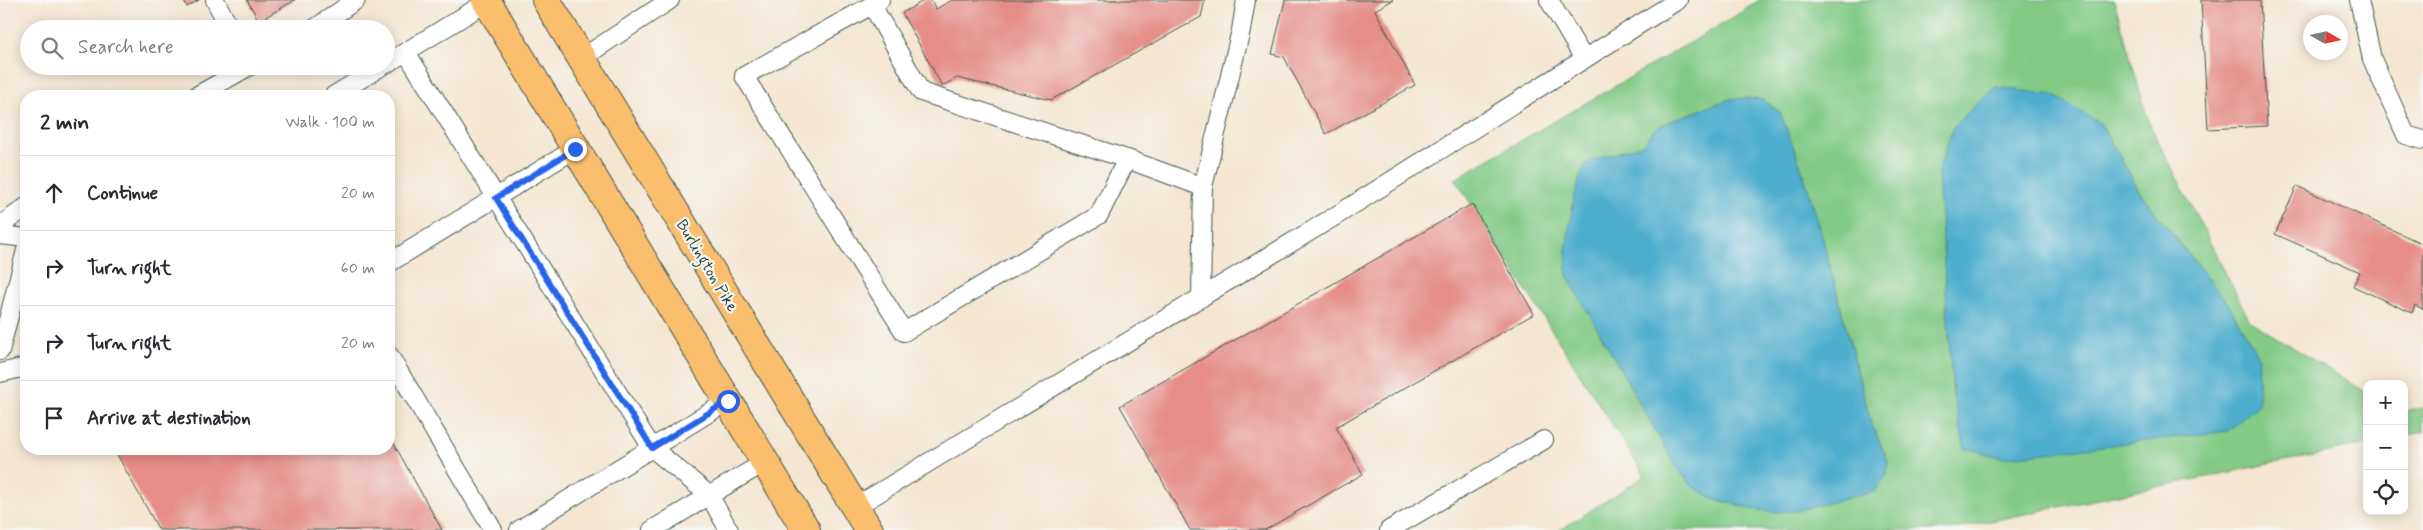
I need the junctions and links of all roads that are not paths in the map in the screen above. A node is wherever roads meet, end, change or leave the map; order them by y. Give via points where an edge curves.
1 (215, 0) edge
2 (356, 0) edge
3 (546, 0) edge
4 (670, 0) edge
5 (1246, 0) edge
6 (1549, 0) edge
7 (1678, 0) edge
8 (2359, 0) edge
9 (486, 1) edge
10 (876, 3) edge
11 (225, 20) edge
12 (327, 20) edge
13 (406, 52) junction
14 (582, 58) junction
15 (395, 59) edge
16 (1584, 59) junction
17 (234, 75) edge
18 (367, 75) edge
19 (207, 90) edge
20 (343, 90) edge
21 (2423, 140) edge
22 (575, 149) junction
23 (1127, 159) junction
24 (1203, 187) junction
25 (496, 198) junction
26 (20, 211) edge
27 (0, 226) edge
28 (0, 235) edge
29 (20, 237) edge
30 (395, 259) edge
31 (20, 273) edge
32 (1201, 298) junction
33 (0, 351) edge
34 (395, 366) edge
35 (20, 369) edge
36 (0, 373) edge
37 (728, 401) junction
38 (1544, 440) dead end
39 (652, 448) junction
40 (765, 462) junction
41 (710, 495) junction
42 (855, 507) junction
43 (493, 530) edge
44 (519, 530) edge
45 (652, 530) edge
46 (729, 530) edge
47 (806, 530) edge
48 (869, 530) edge
49 (1389, 530) edge

1 - 11 lane
2 - 12 lane
3 - 14 highway, Burlington Pike
4 - 14 lane
5 - 24 lane
6 - 16 lane
7 - 16 lane
8 - 21 lane via 2372,59 2406,135
9 - 13 lane
9 - 22 highway
10 - 23 lane via 922,92
10 - 23 lane via 744,76 904,332 1099,216
13 - 15 lane
13 - 25 lane
14 - 42 highway, Burlington Pike
16 - 32 lane
17 - 19 lane
18 - 20 lane
22 - 25 lane
22 - 37 highway
23 - 24 lane
24 - 32 lane
25 - 30 lane
25 - 39 lane
26 - 27 lane
28 - 29 lane
31 - 33 lane
32 - 42 lane
34 - 43 lane
35 - 36 lane
37 - 39 lane
37 - 40 highway
38 - 49 lane
39 - 41 lane
39 - 44 lane
40 - 41 lane
40 - 47 highway
41 - 45 lane
41 - 46 lane
42 - 48 highway, Burlington Pike

